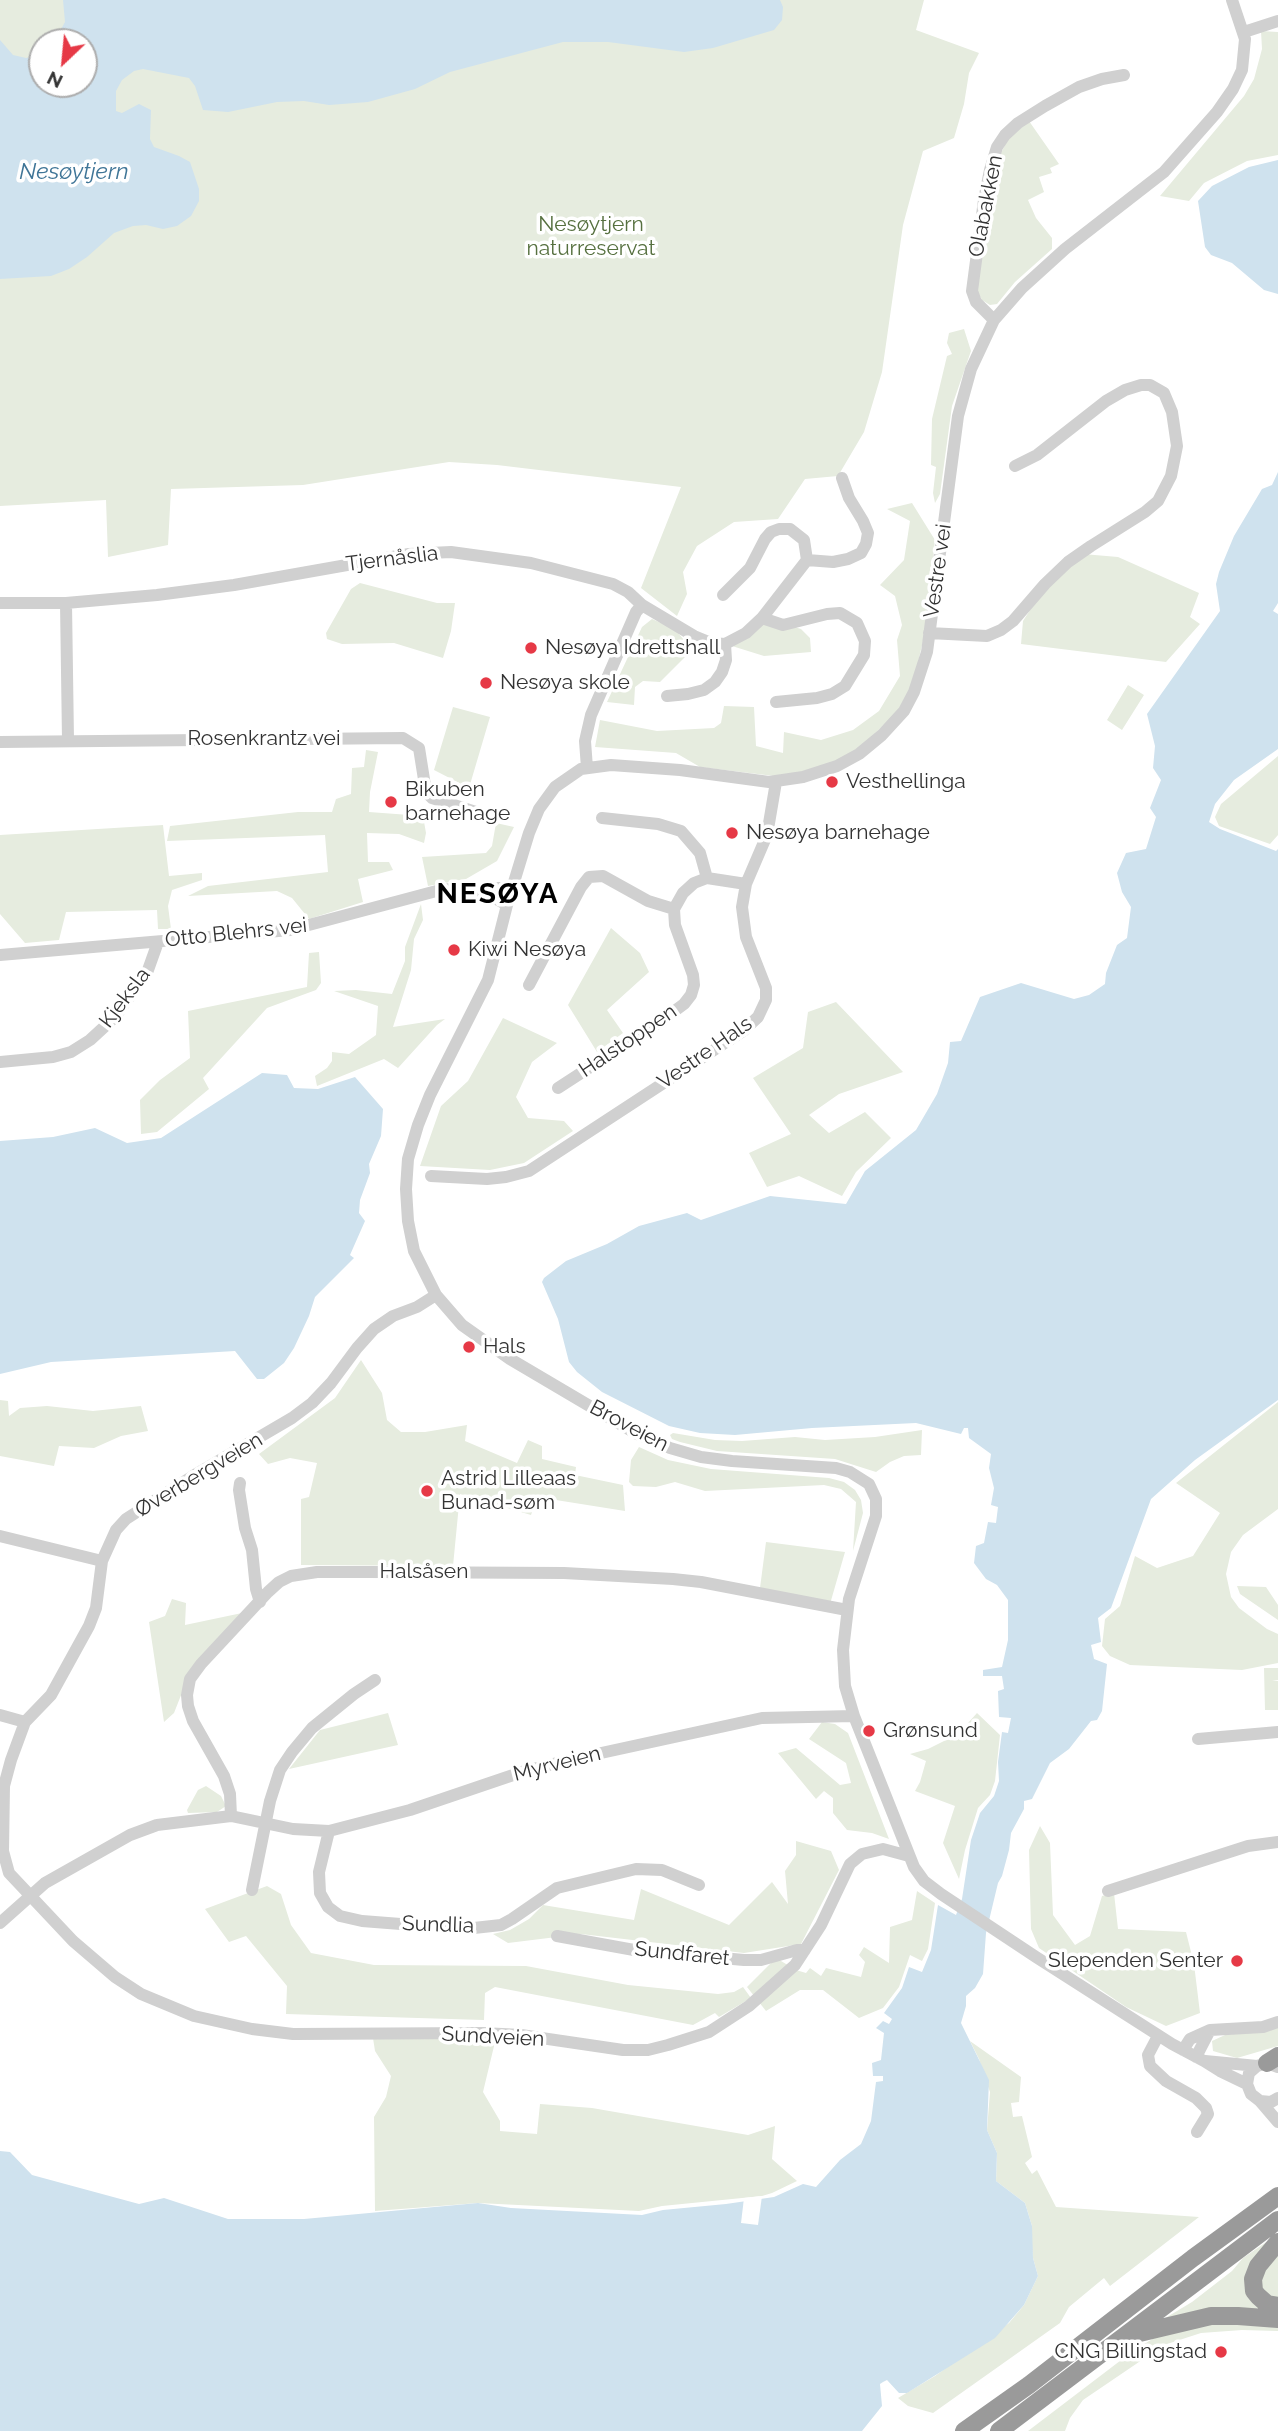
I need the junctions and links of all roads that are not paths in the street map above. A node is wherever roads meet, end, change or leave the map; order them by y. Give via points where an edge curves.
1 (1232, 0) edge
2 (1278, 21) edge
3 (1244, 32) junction
4 (1124, 75) dead end
5 (994, 320) junction
6 (1016, 466) dead end
7 (842, 478) dead end
8 (807, 560) junction
9 (723, 595) dead end
10 (0, 603) edge
11 (66, 603) junction
12 (642, 605) junction
13 (762, 618) junction
14 (929, 634) junction
15 (725, 644) junction
16 (667, 696) dead end
17 (776, 702) dead end
18 (68, 740) junction
19 (0, 742) edge
20 (586, 768) junction
21 (776, 782) junction
22 (482, 814) dead end
23 (602, 818) dead end
24 (708, 878) junction
25 (746, 884) junction
26 (512, 888) junction
27 (486, 893) junction
28 (507, 905) junction
29 (674, 909) junction
30 (158, 942) junction
31 (0, 955) edge
32 (529, 985) dead end
33 (0, 1062) edge
34 (558, 1088) dead end
35 (431, 1175) dead end
36 (436, 1295) junction
37 (240, 1483) dead end
38 (0, 1536) edge
39 (102, 1561) junction
40 (260, 1602) junction
41 (847, 1610) junction
42 (375, 1680) dead end
43 (0, 1715) edge
44 (853, 1716) junction
45 (25, 1722) junction
46 (1278, 1732) edge
47 (1198, 1739) dead end
48 (230, 1816) junction
49 (266, 1824) junction
50 (329, 1831) junction
51 (1278, 1842) edge
52 (909, 1856) junction
53 (699, 1885) dead end
54 (252, 1890) dead end
55 (1108, 1891) dead end
56 (30, 1894) junction
57 (0, 1923) edge
58 (558, 1936) dead end
59 (805, 1950) junction
60 (1278, 2022) edge
61 (1210, 2030) junction
62 (1158, 2036) junction
63 (1183, 2050) junction
64 (1200, 2059) junction
65 (1270, 2063) edge
66 (1247, 2084) junction
67 (1278, 2098) edge
68 (1260, 2101) junction
69 (1275, 2119) edge
70 (1197, 2132) dead end
71 (1278, 2196) edge
72 (1278, 2220) edge
73 (1278, 2242) edge
74 (1278, 2306) edge
75 (1278, 2319) edge
76 (1124, 2336) junction
77 (964, 2431) edge
78 (999, 2431) edge

1 - 3 street, Vestre vei
2 - 3 street
3 - 5 street, Vestre vei via 1242,71 1217,112 1164,172 1032,277
4 - 5 street, Olabakken via 1079,87 1045,106 1011,129 997,147 972,291
5 - 14 street, Vestre vei via 971,369 958,416
6 - 14 street via 1125,390 1141,385 1159,389 1172,412 1176,461 1158,500 1145,512 1068,562 1001,630 987,636
7 - 8 street via 863,521 866,544 861,553 848,559
8 - 9 street via 804,540 798,534 790,529 771,531 750,568
8 - 13 street
10 - 11 street, Tjernåslia
11 - 12 street, Tjernåslia via 177,593 409,554 451,552 594,578 628,592
11 - 18 street
12 - 15 street, Tjernåslia via 694,636
12 - 20 street via 592,715 585,741
13 - 15 street
13 - 17 street via 783,625 840,613 857,623 865,641 864,655 845,686 817,698
14 - 21 street, Vestre vei via 914,692 890,728 836,766
15 - 16 street via 726,660 715,682 688,695
18 - 19 street, Rosenkrantz vei
18 - 22 street, Rosenkrantz vei via 403,738 419,748 426,792 432,798
20 - 21 street, Vestre vei via 638,766
20 - 26 street via 545,798 531,826
21 - 25 street, Vestre Hals via 767,835
23 - 24 street via 681,831 700,853
24 - 25 street
24 - 29 street via 688,887
25 - 35 street, Vestre Hals via 743,921 766,1000 751,1025 529,1171 487,1179
26 - 27 street
26 - 28 street
27 - 28 street, Otto Blehrs vei
27 - 30 street, Otto Blehrs vei via 444,889 290,930
28 - 36 street, Broveien via 488,980 424,1108 408,1159 410,1231
29 - 32 street via 648,901 603,876 589,877
29 - 34 street, Halstoppen via 678,938 693,975 691,995 661,1021
30 - 31 street, Otto Blehrs vei
30 - 33 street, Kjeksla via 134,991 110,1023 90,1040 53,1057
36 - 39 street, Øverbergveien via 374,1329 331,1383 292,1418 126,1519
36 - 41 street, Broveien via 462,1325 492,1348 652,1441 701,1457 835,1468 861,1477 873,1490 876,1516
37 - 40 street
38 - 39 street
39 - 45 street, Øverbergveien via 96,1608 82,1642 51,1695
40 - 41 street, Halsåsen via 279,1582 317,1572 552,1573 701,1582
40 - 48 street, Halsåsen via 201,1664 190,1679 187,1695 193,1721 224,1776
41 - 44 street, Broveien via 845,1686
42 - 49 street via 312,1728 292,1752 275,1782
43 - 45 street
44 - 50 street, Myrveien via 762,1718 569,1759
44 - 52 street, Broveien
45 - 56 street, Sundveien via 4,1786 3,1850 9,1873
46 - 47 street
48 - 49 street, Myrveien
48 - 56 street, Myrveien via 179,1821 130,1835
49 - 50 street, Myrveien
49 - 54 street
50 - 53 street, Sundlia via 320,1893 340,1916 362,1921 465,1929 501,1925 557,1888 636,1869 662,1870
51 - 55 street via 1248,1846
52 - 59 street, Sundveien via 883,1849 869,1851 850,1864
52 - 62 street, Broveien via 921,1877 941,1894
56 - 57 street
56 - 59 street, Sundveien via 91,1958 141,1994 219,2023 293,2034 483,2032 648,2050 709,2032 783,1977
58 - 59 street, Sundfaret via 634,1950 761,1961
60 - 61 street
61 - 63 street via 1190,2039
61 - 64 street
62 - 63 street, Broveien
62 - 70 street via 1148,2055 1150,2066 1206,2108 1208,2115
63 - 64 street, Broveien
64 - 65 street
64 - 66 street, Broveien
65 - 66 street via 1249,2073
66 - 68 street
67 - 68 street
68 - 69 street
71 - 77 highway
72 - 76 highway
73 - 74 highway via 1258,2266 1253,2285 1262,2301
75 - 76 highway via 1211,2316
76 - 78 highway

